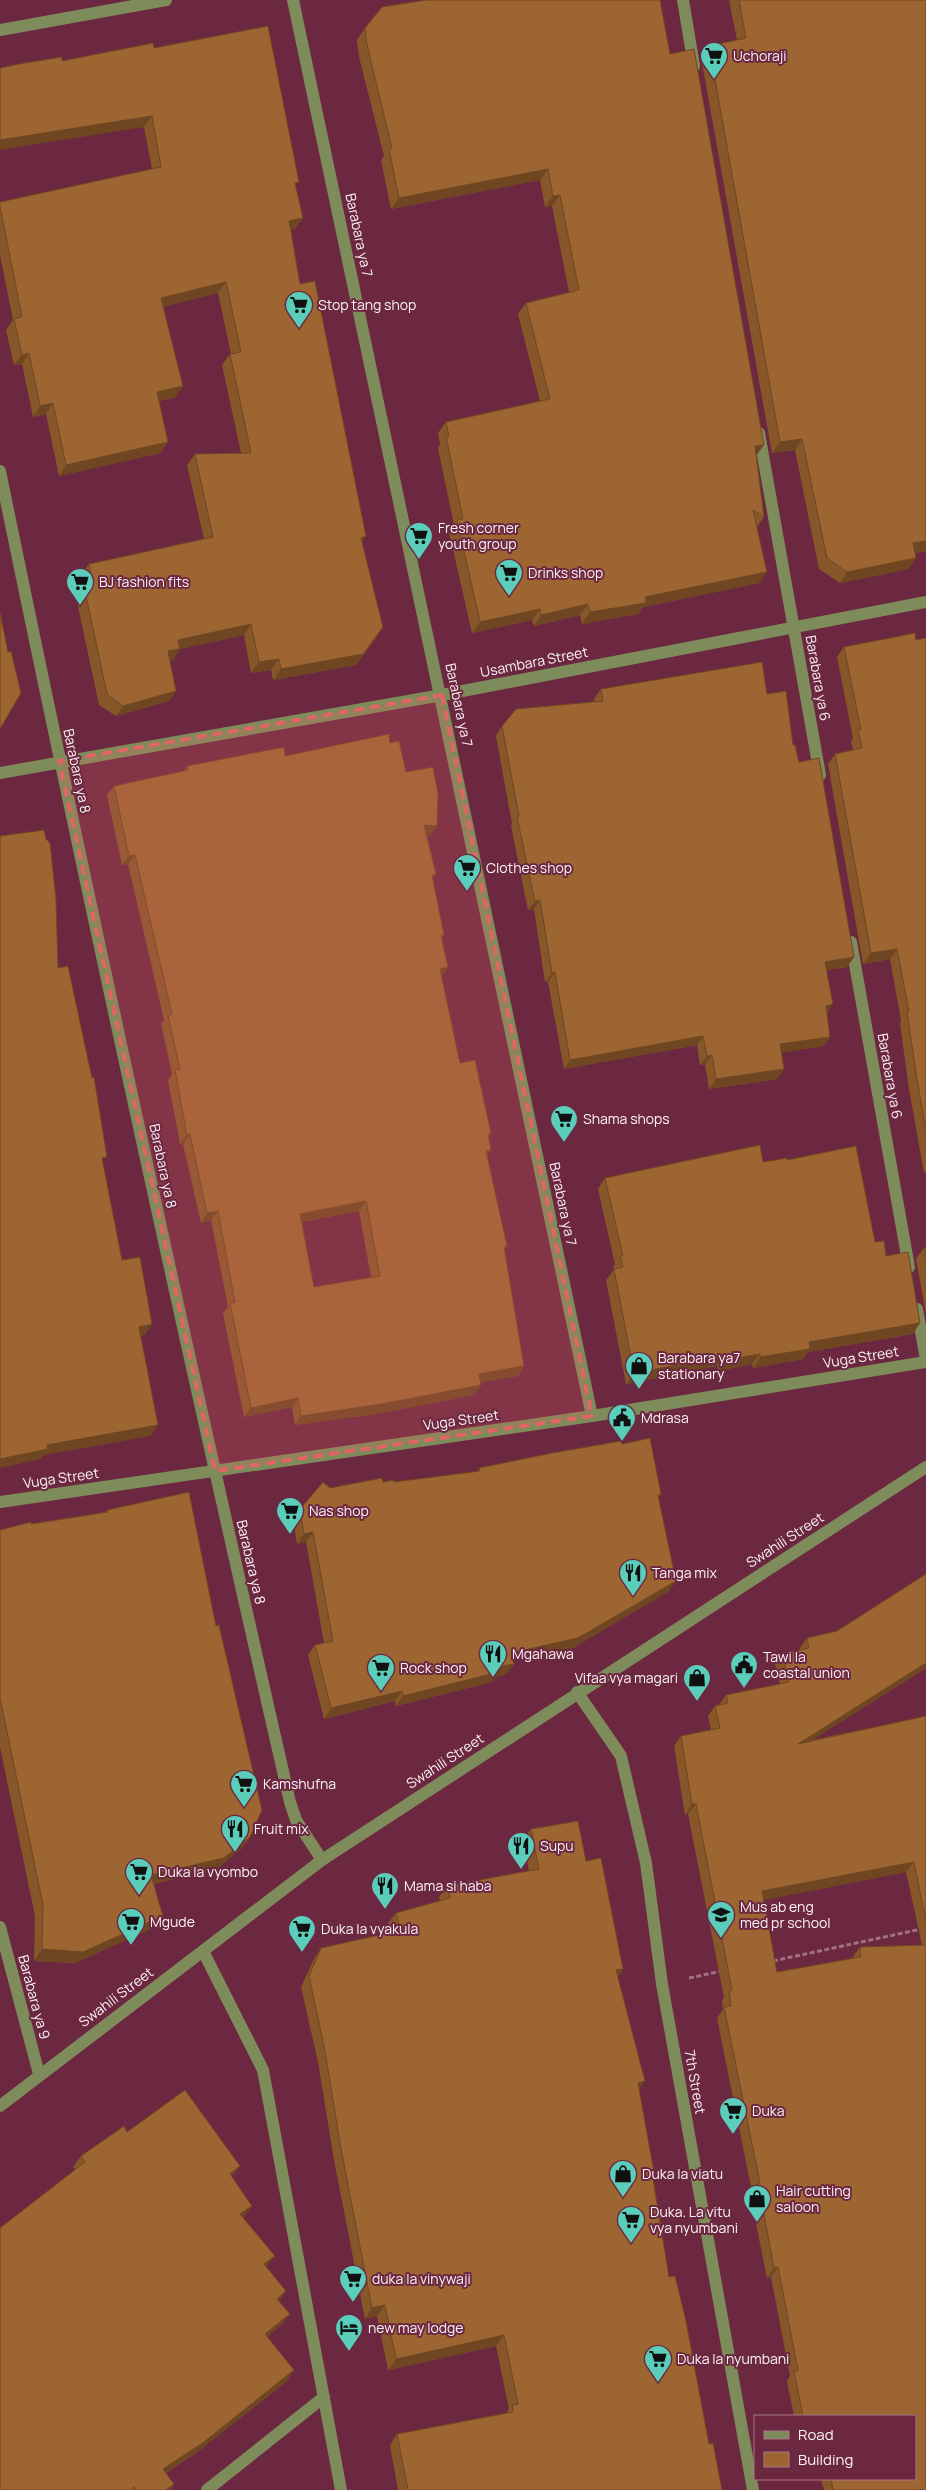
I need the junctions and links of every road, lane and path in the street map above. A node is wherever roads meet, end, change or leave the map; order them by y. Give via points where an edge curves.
1 (166, 0) edge
2 (293, 0) edge
3 (683, 0) edge
4 (0, 30) edge
5 (697, 78) edge
6 (758, 422) edge
7 (0, 471) edge
8 (926, 602) edge
9 (794, 628) junction
10 (442, 694) junction
11 (59, 761) junction
12 (0, 773) edge
13 (822, 784) edge
14 (849, 931) edge
15 (926, 1361) edge
16 (592, 1416) junction
17 (926, 1467) edge
18 (215, 1471) junction
19 (0, 1502) edge
20 (577, 1692) junction
21 (322, 1860) junction
22 (0, 1927) edge
23 (926, 1928) edge
24 (203, 1951) junction
25 (770, 1961) edge
26 (730, 1970) edge
27 (662, 1984) junction
28 (40, 2074) junction
29 (0, 2106) edge
30 (324, 2398) junction
31 (207, 2490) edge
32 (341, 2490) edge
33 (753, 2490) edge

1 - 4 street
2 - 10 street, Barabara ya 7
3 - 5 street
6 - 9 street, Barabara ya 6
7 - 11 street, Barabara ya 8
8 - 9 street, Usambara Street
9 - 10 street, Usambara Street
9 - 13 street, Barabara ya 6
10 - 11 street, Usambara Street
10 - 16 street, Barabara ya 7
11 - 12 street, Usambara Street
11 - 18 street, Barabara ya 8
14 - 15 street, Barabara ya 6
15 - 16 street, Vuga Street
16 - 18 street, Vuga Street
17 - 20 street, Swahili Street
18 - 19 street, Vuga Street
18 - 21 street, Barabara ya 8 via 290,1802 296,1820
20 - 21 street, Swahili Street
20 - 27 street, 7th Street via 621,1756 646,1863
21 - 24 street, Swahili Street
22 - 28 street, Barabara ya 9
23 - 25 path
24 - 28 street, Swahili Street
24 - 30 street via 263,2070
26 - 27 path
27 - 33 street, 7th Street
28 - 29 street, Swahili Street
30 - 31 street
30 - 32 street

